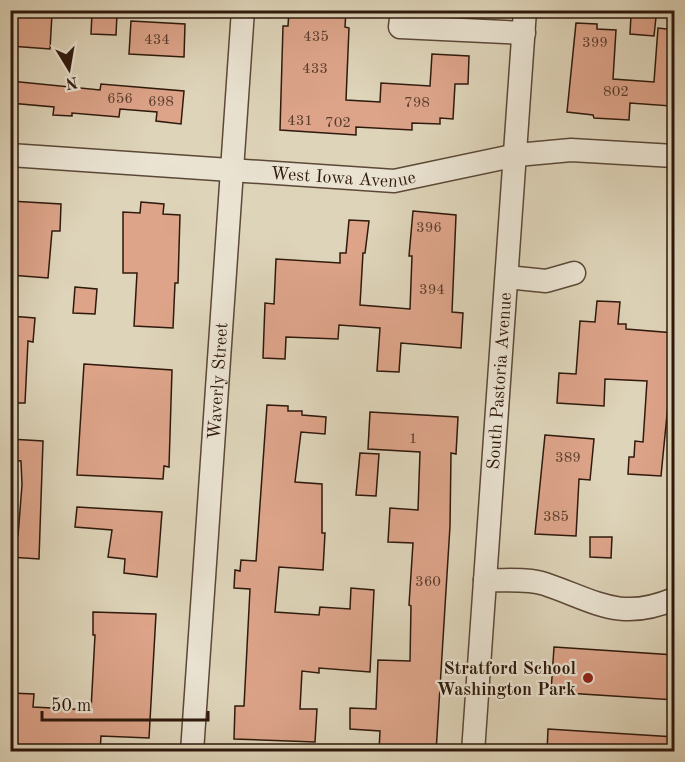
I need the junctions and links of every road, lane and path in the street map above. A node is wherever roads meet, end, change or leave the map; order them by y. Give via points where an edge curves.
1 (243, 10) edge
2 (402, 10) edge
3 (525, 10) edge
4 (524, 33) junction
5 (10, 155) edge
6 (516, 155) junction
7 (675, 156) edge
8 (232, 171) junction
9 (574, 273) dead end
10 (507, 277) junction
11 (485, 579) junction
12 (675, 599) edge
13 (192, 752) edge
14 (473, 752) edge

1 - 8 street, Waverly Street
2 - 4 street via 400,27
3 - 4 street, South Pastoria Avenue
4 - 6 street, South Pastoria Avenue
5 - 8 street, West Iowa Avenue
6 - 7 street, West Iowa Avenue via 571,150
6 - 8 street, West Iowa Avenue via 394,181
6 - 10 street, South Pastoria Avenue
8 - 13 street, Waverly Street
9 - 10 street via 546,281
10 - 11 street, South Pastoria Avenue
11 - 12 street via 543,583 593,604 624,609 654,608
11 - 14 street, South Pastoria Avenue

